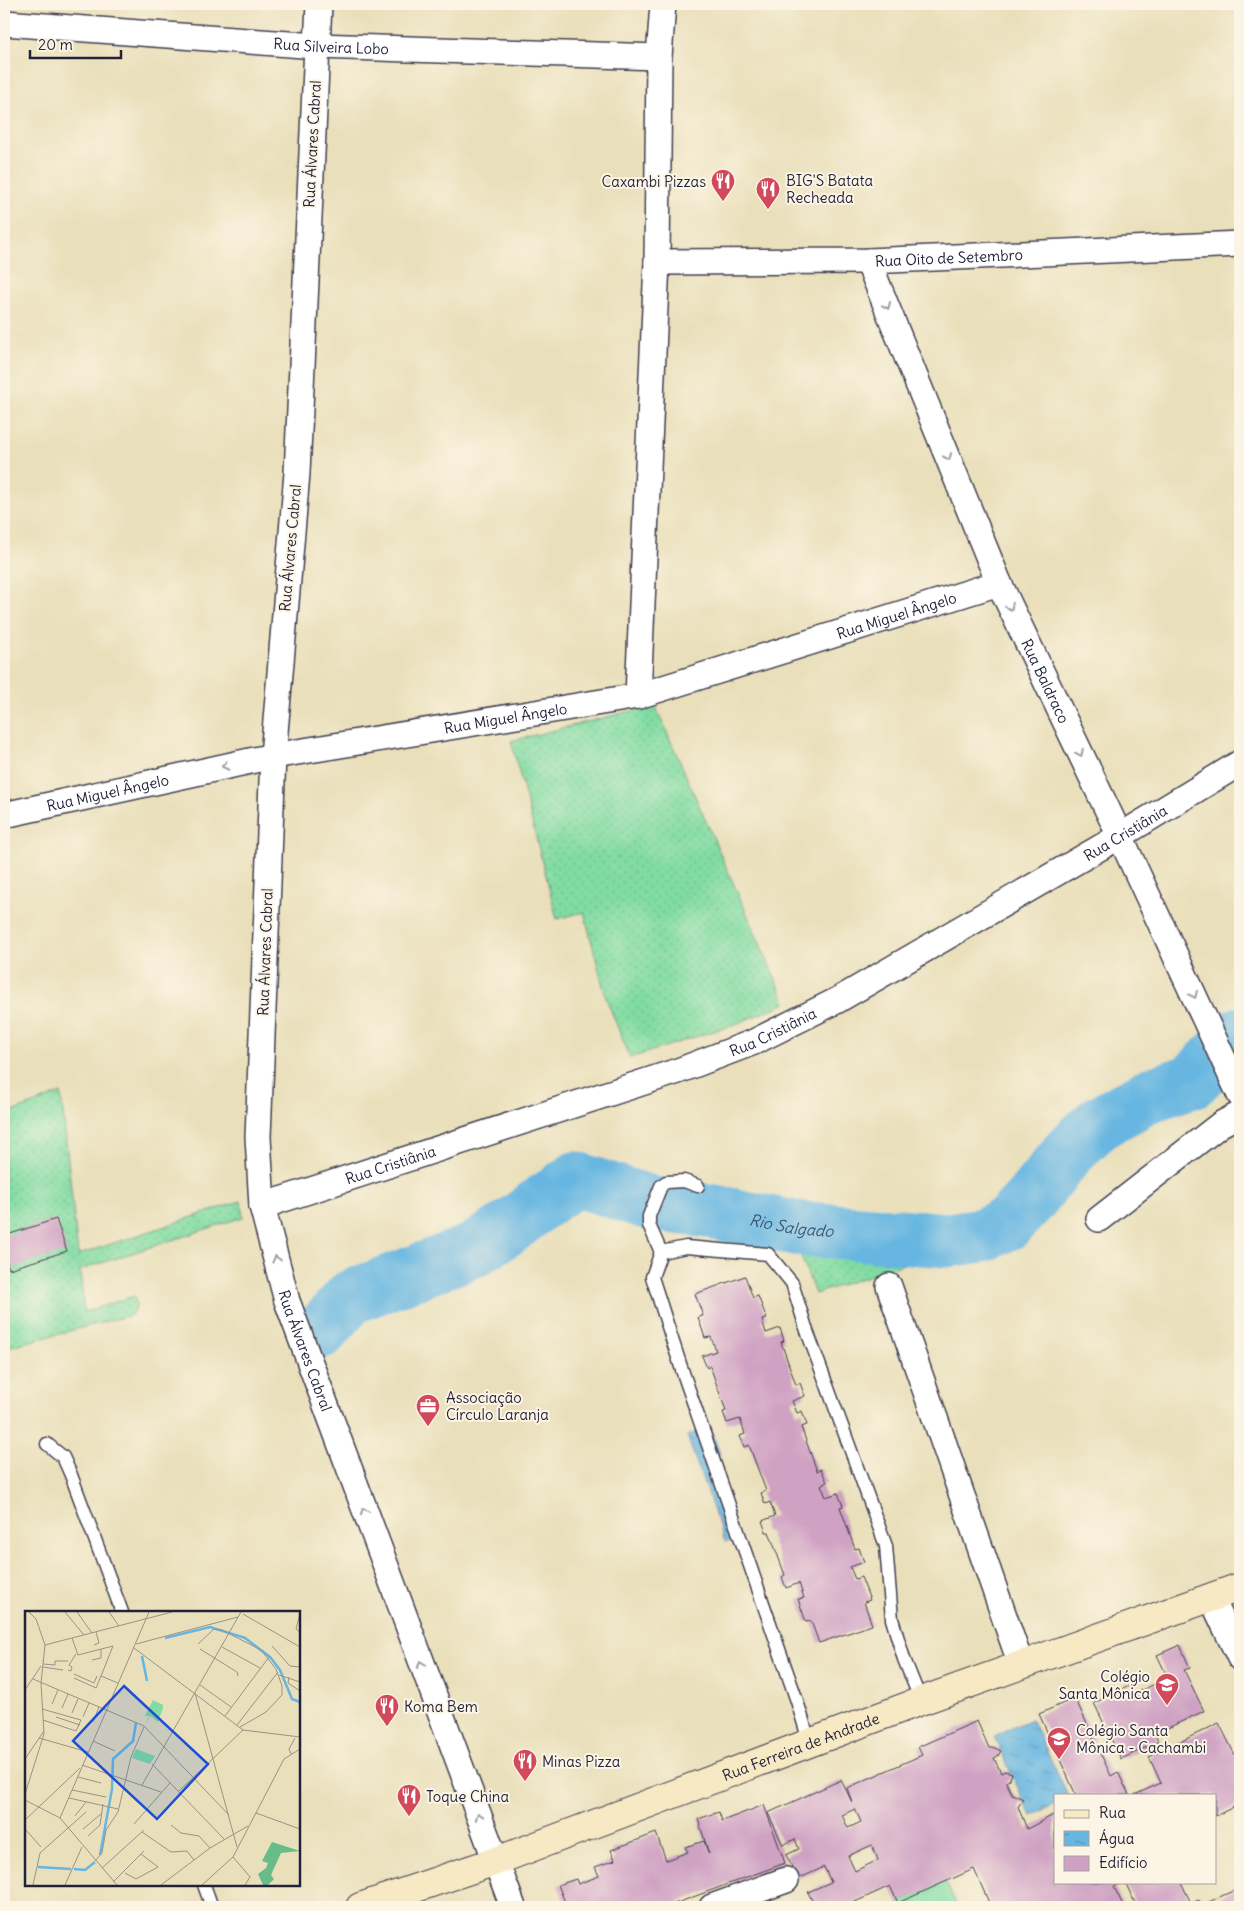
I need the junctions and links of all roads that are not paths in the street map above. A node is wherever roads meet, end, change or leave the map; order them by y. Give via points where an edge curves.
1 (320, 4) edge
2 (662, 4) edge
3 (4, 23) edge
4 (317, 46) junction
5 (659, 57) junction
6 (1240, 244) edge
7 (868, 261) junction
8 (657, 262) junction
9 (999, 583) junction
10 (638, 696) junction
11 (273, 756) junction
12 (1240, 763) edge
13 (4, 815) edge
14 (1120, 836) junction
15 (1240, 1094) edge
16 (1240, 1114) edge
17 (698, 1186) dead end
18 (262, 1206) junction
19 (1099, 1218) dead end
20 (661, 1252) junction
21 (889, 1286) dead end
22 (47, 1444) dead end
23 (1240, 1587) edge
24 (1211, 1597) junction
25 (122, 1611) edge
26 (1240, 1658) edge
27 (1021, 1665) junction
28 (921, 1701) junction
29 (810, 1744) junction
30 (496, 1861) junction
31 (786, 1880) dead end
32 (204, 1886) edge
33 (212, 1907) edge
34 (360, 1907) edge
35 (513, 1907) edge
36 (712, 1907) edge

1 - 4 street, Rua Álvares Cabral
2 - 5 street
3 - 4 street, Rua Silveira Lobo
4 - 5 street, Rua Silveira Lobo
4 - 11 street, Rua Álvares Cabral via 297,473
5 - 8 street
6 - 7 street, Rua Oito de Setembro
7 - 8 street, Rua Oito de Setembro
7 -> 9 street, Rua Baldraco
8 - 10 street
9 - 10 street, Rua Miguel Ângelo
9 -> 14 street, Rua Baldraco
10 - 11 street, Rua Miguel Ângelo
11 -> 13 street, Rua Miguel Ângelo
11 - 18 street, Rua Álvares Cabral via 258,1137
12 - 14 street, Rua Cristiânia
14 -> 15 street, Rua Baldraco
14 - 18 street, Rua Cristiânia via 838,1000 754,1042 678,1071
16 - 19 street via 1221,1124
17 - 20 lane via 684,1181 666,1182 659,1191 649,1216 649,1225
30 -> 18 street, Rua Álvares Cabral via 293,1318
20 - 28 lane via 686,1247 768,1254 792,1283 886,1546 892,1619
20 - 29 lane via 652,1277
21 - 27 street
22 - 25 lane via 62,1457 71,1475
23 - 24 street, Rua Ferreira de Andrade
24 - 26 street
24 - 27 street, Rua Ferreira de Andrade
27 - 28 street, Rua Ferreira de Andrade
28 - 29 street, Rua Ferreira de Andrade
29 - 30 street, Rua Ferreira de Andrade
30 - 34 street, Rua Ferreira de Andrade
30 - 35 street, Rua Álvares Cabral
31 - 36 street
32 - 33 lane

